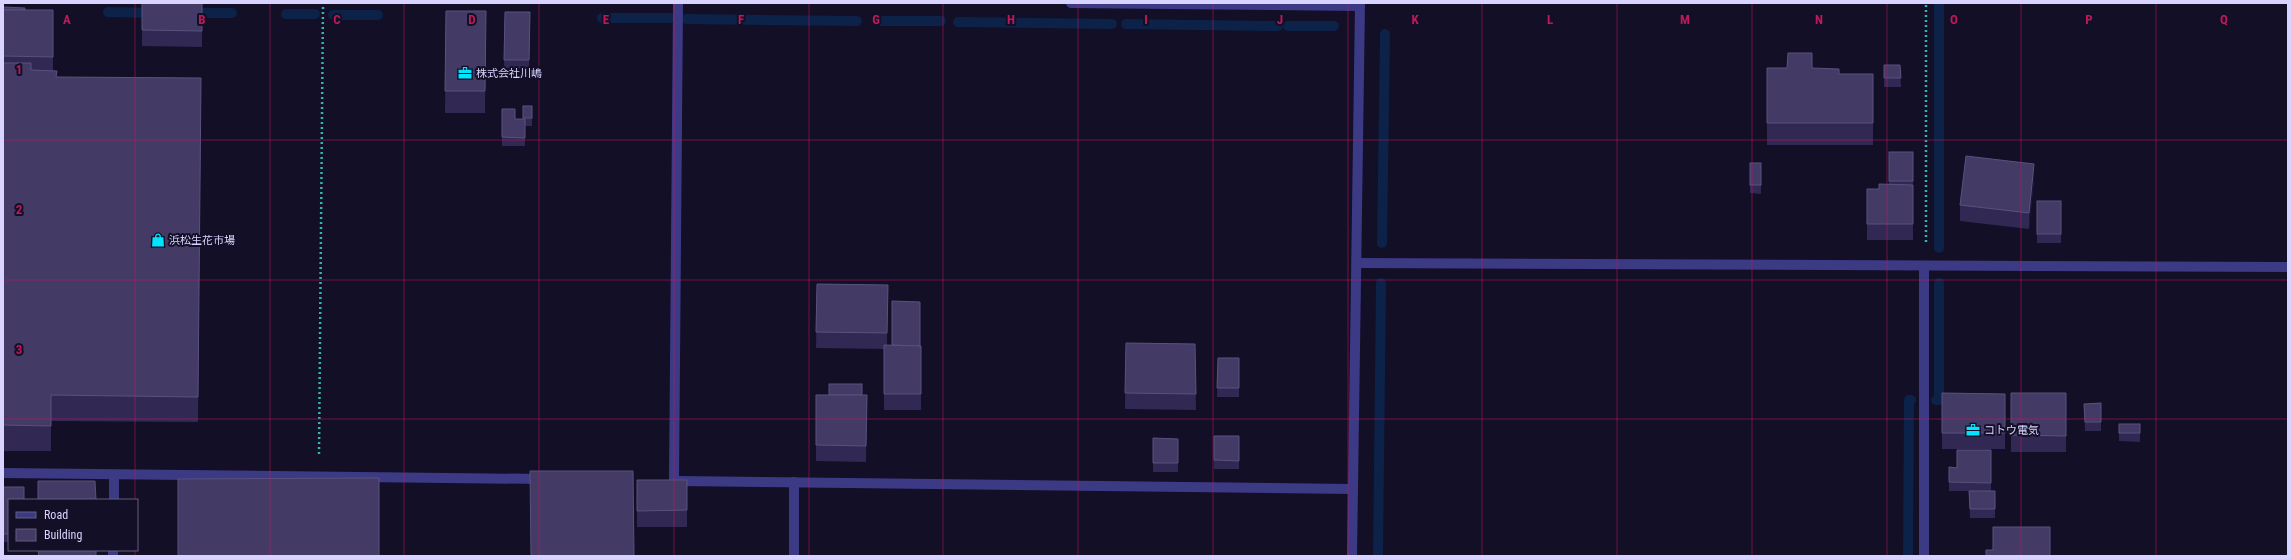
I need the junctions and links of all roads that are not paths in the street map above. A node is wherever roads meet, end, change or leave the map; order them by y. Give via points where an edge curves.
1 (678, 3) edge
2 (1071, 3) edge
3 (1360, 5) edge
4 (1357, 263) junction
5 (1925, 266) junction
6 (2288, 267) edge
7 (3, 473) edge
8 (114, 475) junction
9 (556, 480) edge
10 (794, 482) junction
11 (1354, 489) junction
12 (114, 499) edge
13 (794, 556) edge
14 (1352, 556) edge
15 (1924, 556) edge

1 - 10 street via 670,481
2 - 3 street
3 - 4 street
4 - 5 street
4 - 11 street
5 - 6 street
5 - 15 street
7 - 8 street
8 - 9 street
8 - 12 street
10 - 11 street
10 - 13 street
11 - 14 street

